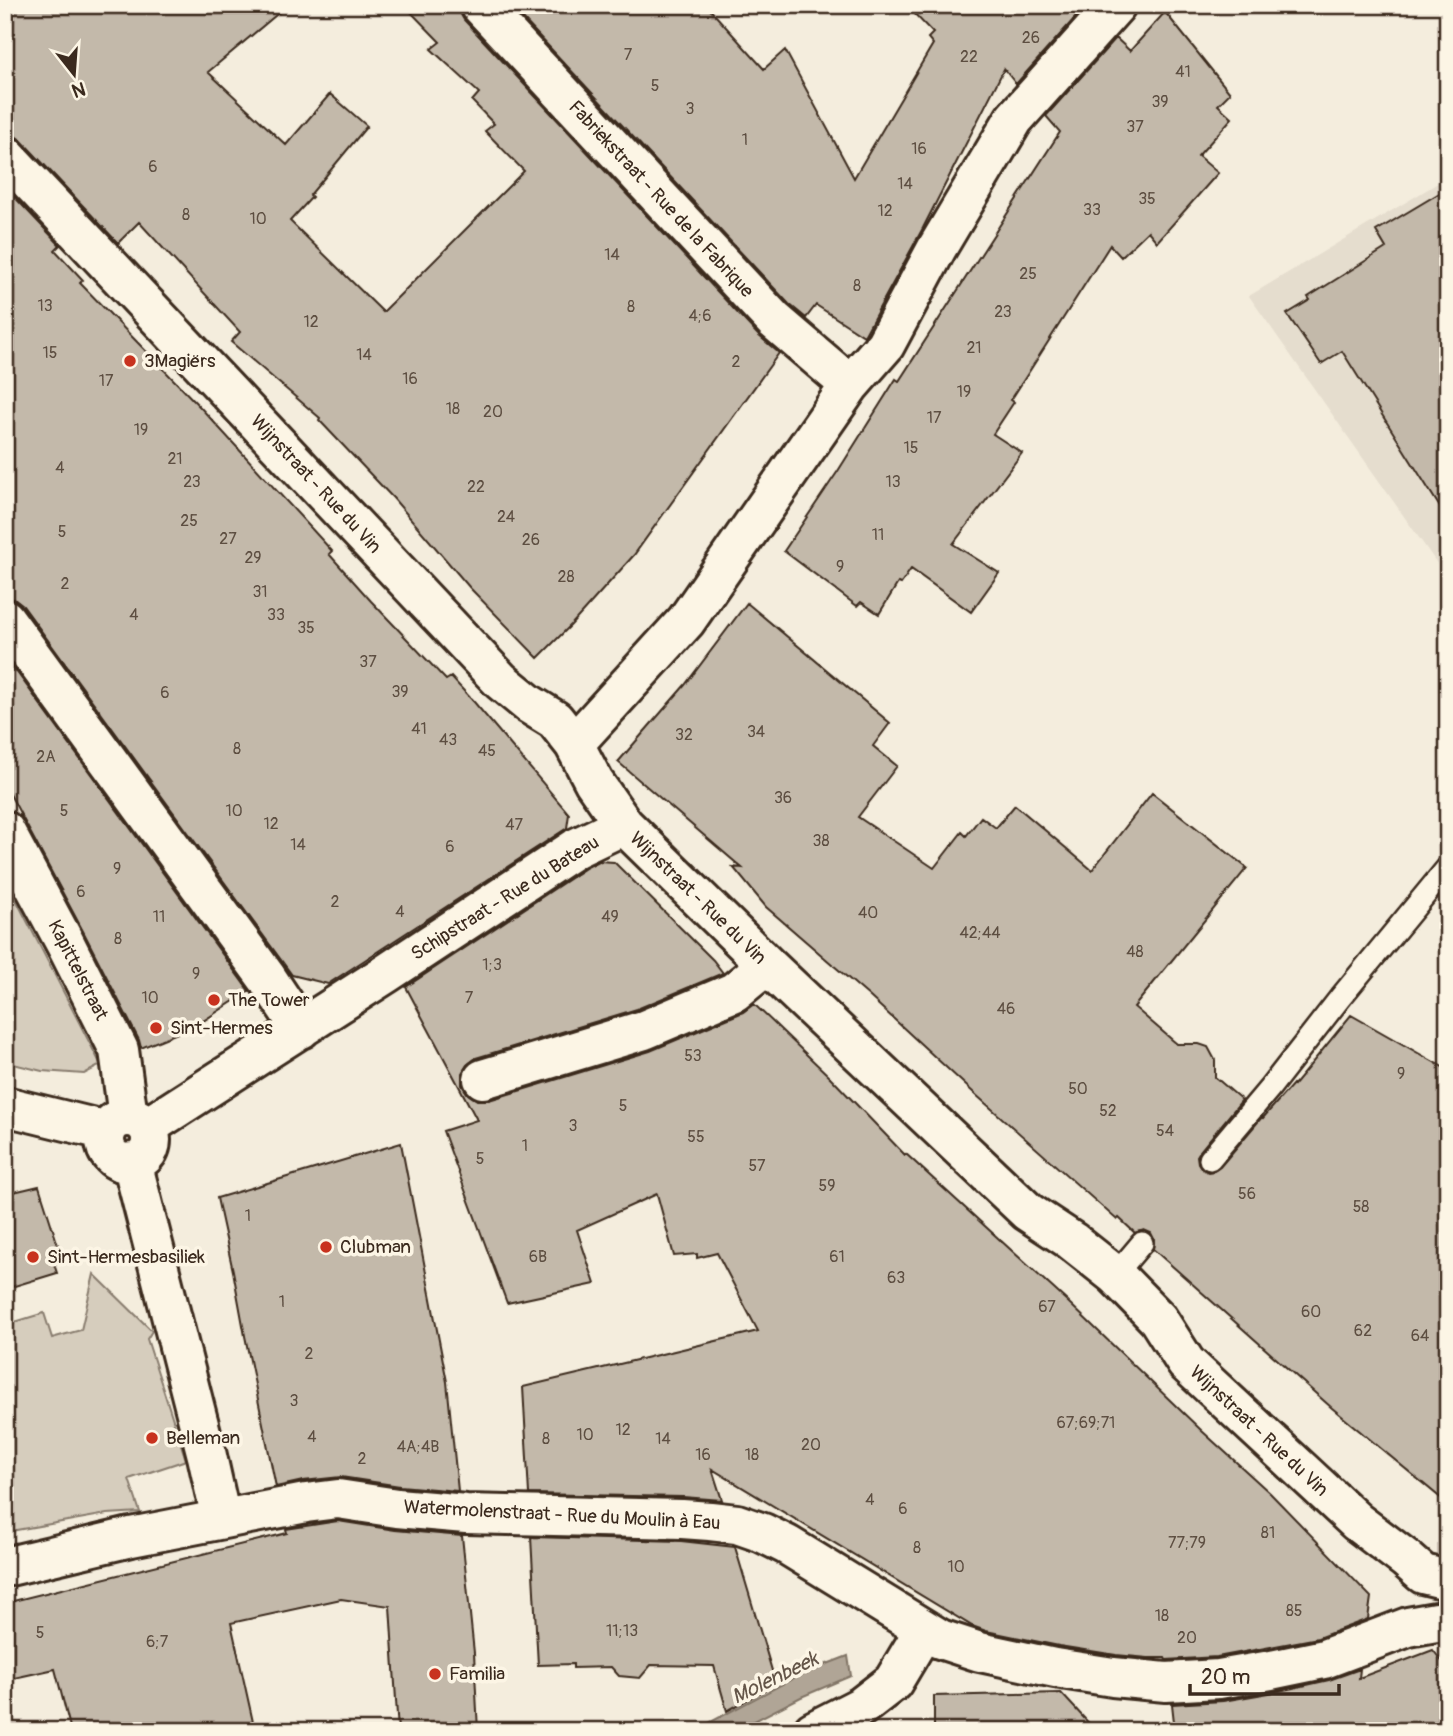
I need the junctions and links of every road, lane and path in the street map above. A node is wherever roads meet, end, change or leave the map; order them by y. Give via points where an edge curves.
1 (480, 5) edge
2 (1116, 5) edge
3 (5, 155) edge
4 (850, 385) junction
5 (5, 619) edge
6 (575, 744) junction
7 (624, 825) junction
8 (5, 831) edge
9 (1448, 867) edge
10 (767, 965) junction
11 (301, 1029) junction
12 (482, 1079) dead end
13 (5, 1106) edge
14 (127, 1125) junction
15 (1210, 1159) dead end
16 (1142, 1243) dead end
17 (1115, 1275) junction
18 (221, 1519) junction
19 (5, 1567) edge
20 (1448, 1580) edge
21 (1448, 1623) edge
22 (924, 1630) junction
23 (813, 1731) edge

1 - 4 street, Fabriekstraat - Rue de la Fabrique via 774,320
2 - 4 street via 1014,119 885,345
3 - 6 street, Wijnstraat - Rue du Vin via 501,681 555,720
4 - 6 street via 686,621
5 - 11 street
6 - 7 street, Wijnstraat - Rue du Vin
7 - 10 street, Wijnstraat - Rue du Vin
7 - 11 street, Schipstraat - Rue du Bateau via 576,848
8 - 14 street, Kapittelstraat via 118,1050
9 - 15 lane
10 - 12 street via 734,992 644,1030
10 - 17 street, Wijnstraat - Rue du Vin via 1028,1212
11 - 14 street, Schipstraat - Rue du Bateau
13 - 14 street
14 - 18 street, Kapittelstraat via 105,1140 109,1153 119,1161 132,1162
16 - 17 lane
17 - 20 street, Wijnstraat - Rue du Vin via 1158,1319 1186,1363 1357,1522 1423,1574
18 - 19 street, Watermolenstraat - Rue du Moulin à Eau
18 - 22 street, Watermolenstraat - Rue du Moulin à Eau via 338,1499 466,1514 737,1524 813,1560
21 - 22 street, Watermolenstraat - Rue du Moulin à Eau via 1408,1627 1324,1659 1271,1671 1166,1682 1044,1666 961,1646
22 - 23 street via 893,1682 862,1706

